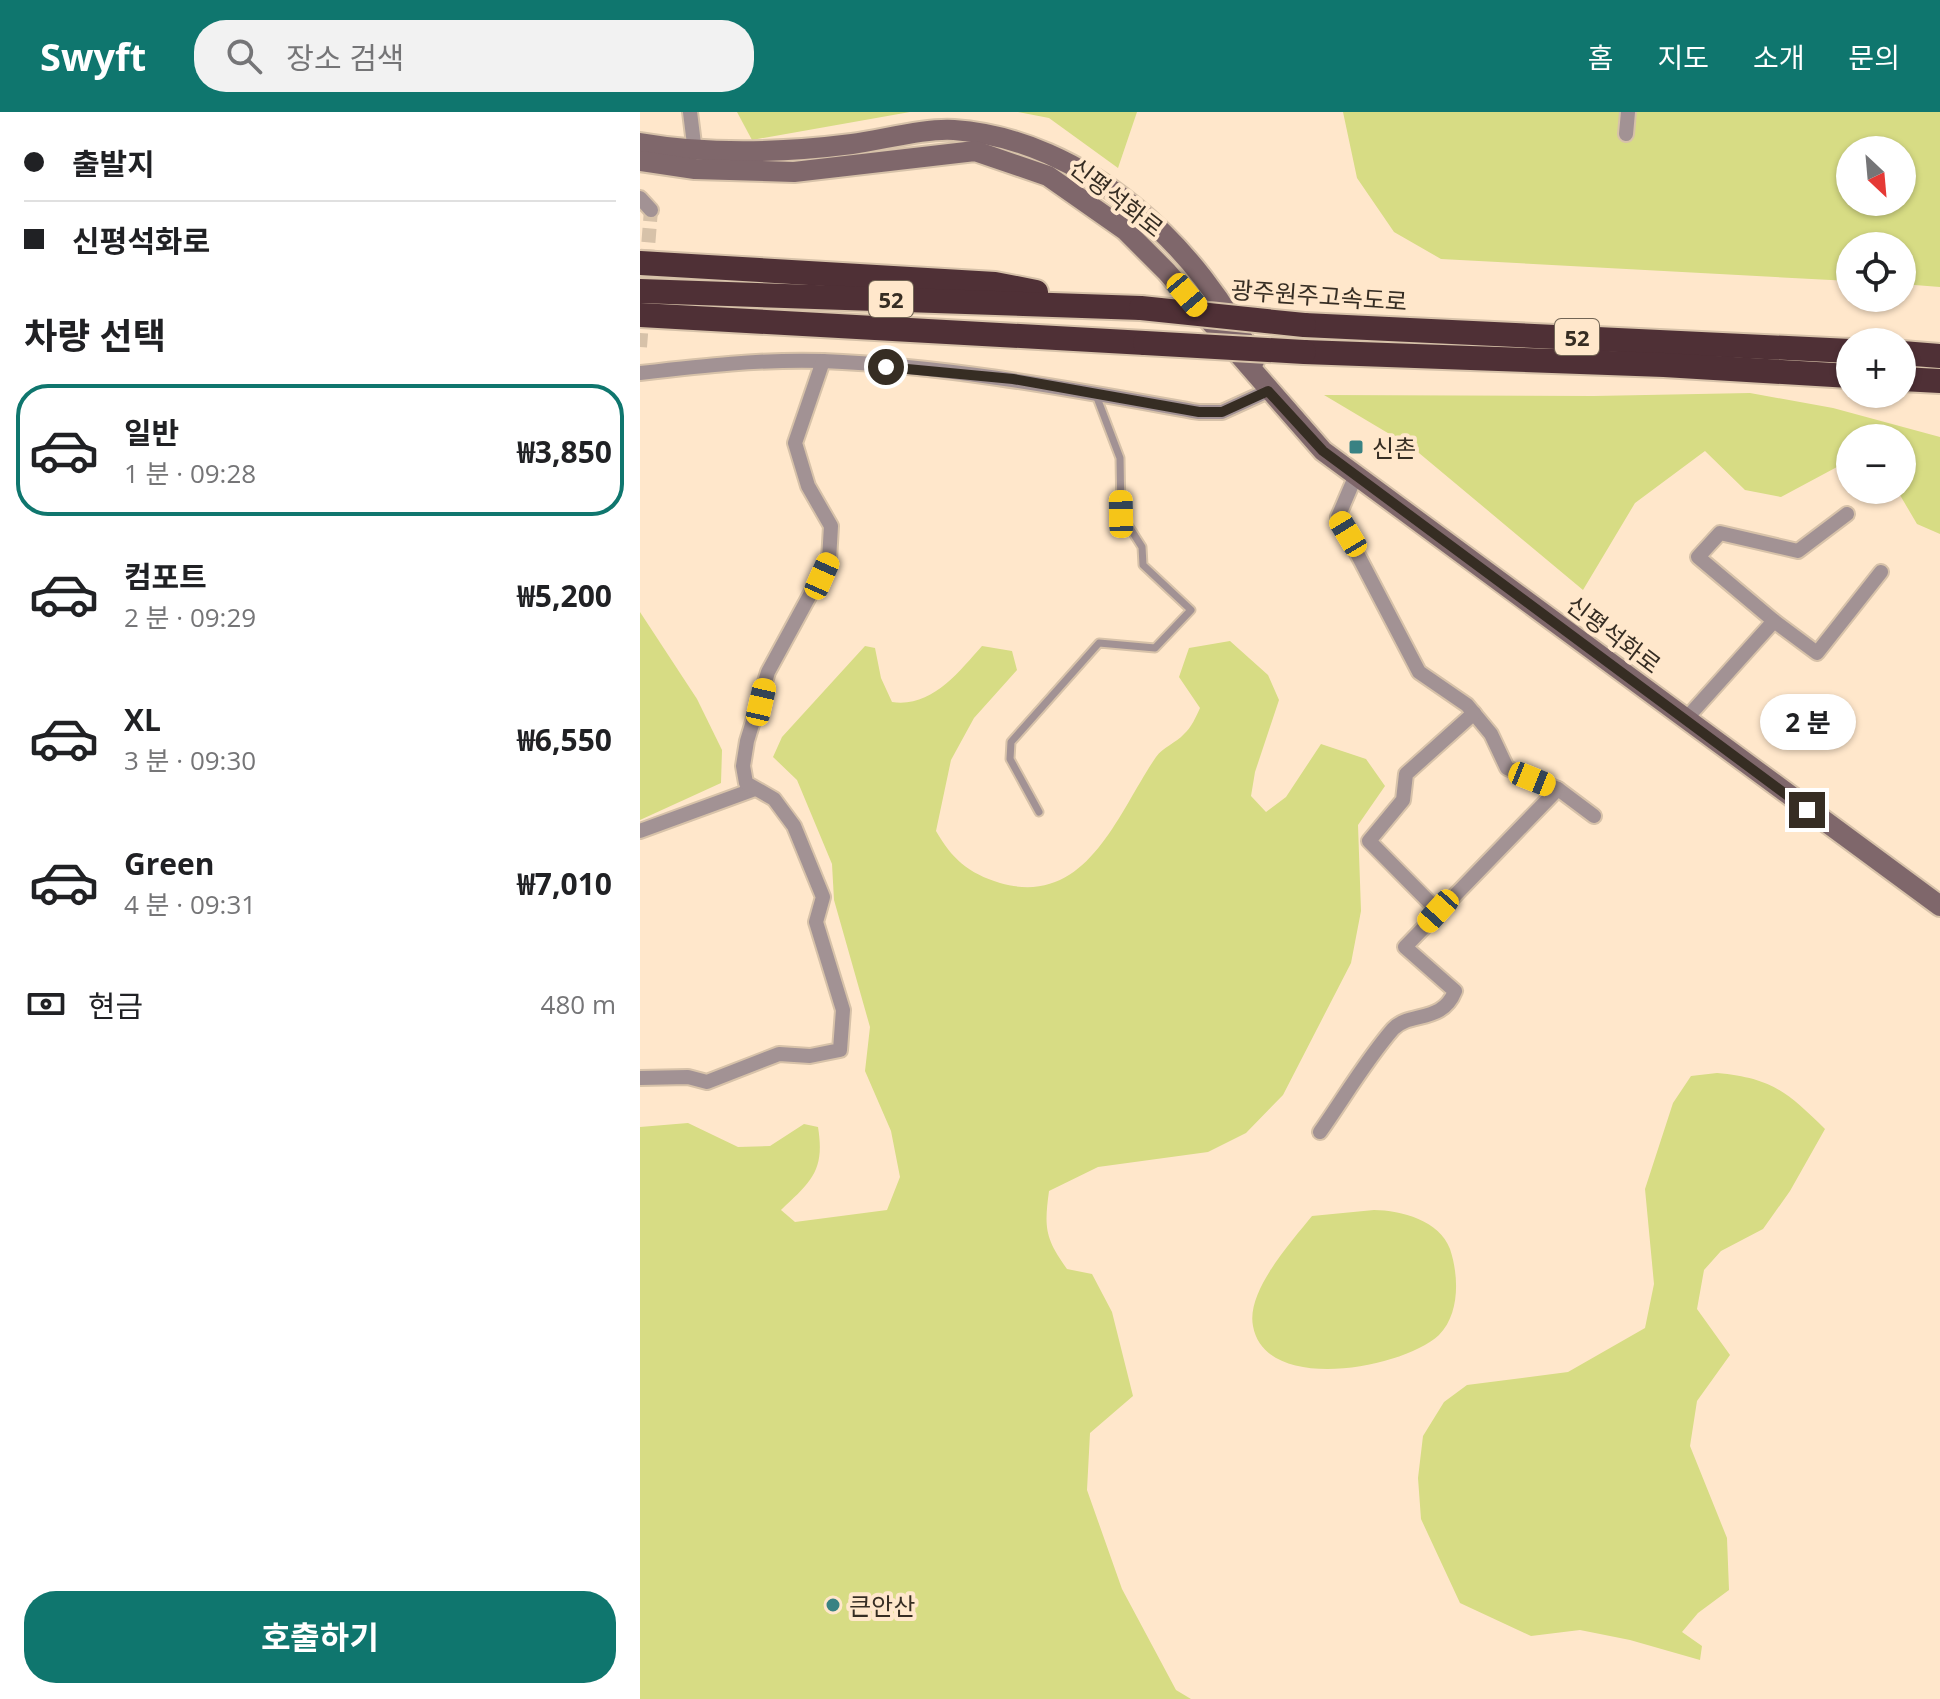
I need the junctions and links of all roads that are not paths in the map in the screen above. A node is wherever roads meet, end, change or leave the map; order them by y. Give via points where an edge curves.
1 (690, 112) edge
2 (1628, 112) edge
3 (1626, 134) dead end
4 (640, 143) edge
5 (695, 152) junction
6 (640, 161) edge
7 (640, 198) edge
8 (651, 210) dead end
9 (640, 263) edge
10 (640, 291) edge
11 (1113, 306) junction
12 (640, 315) edge
13 (1836, 350) edge
14 (1916, 354) edge
15 (1940, 356) edge
16 (823, 361) junction
17 (640, 373) edge
18 (1836, 375) edge
19 (1916, 380) edge
20 (1940, 381) edge
21 (1268, 391) junction
22 (1095, 393) junction
23 (1356, 475) junction
24 (1847, 514) dead end
25 (1881, 572) dead end
26 (1774, 621) junction
27 (1474, 713) junction
28 (1685, 720) junction
29 (755, 789) junction
30 (1558, 789) junction
31 (1039, 812) dead end
32 (1594, 816) dead end
33 (640, 831) edge
34 (1940, 906) edge
35 (1438, 911) junction
36 (640, 1078) edge
37 (1320, 1132) dead end

1 - 5 street
2 - 3 street
4 - 5 main road, 신평석화로
5 - 21 main road, 신평석화로 via 811,149 951,129 1044,152 1101,184 1193,263 1240,332
6 - 21 main road, 신평석화로 via 695,169 794,172 975,151 1048,176 1125,230
7 - 8 street
9 - 11 highway via 995,284
10 - 11 highway, 광주원주고속도로 / 52
11 - 13 highway, 광주원주고속도로 / 52, bridge via 1304,325
12 - 18 highway, 52, bridge
14 - 15 highway
16 - 17 street via 727,363
16 - 22 street via 1013,379
16 - 29 street via 795,443 808,486 831,526 829,560 768,672 743,766 746,783
19 - 20 highway
21 - 22 street via 1222,412
21 - 23 main road, 신평석화로 via 1323,451
22 - 31 lane via 1120,458 1121,514 1142,547 1143,565 1191,610 1155,648 1099,643 1011,742 1010,759
23 - 27 street via 1338,517 1419,672
23 - 28 main road, 신평석화로
24 - 26 street via 1798,551 1720,533 1698,557
25 - 26 street via 1817,653
26 - 28 street
27 - 30 street via 1507,768
27 - 35 street via 1406,774 1403,800 1369,841
28 - 34 main road, 신평석화로
29 - 33 street
29 - 36 street via 774,799 794,826 823,897 816,922 843,1010 840,1050 810,1056 779,1054 707,1082
30 - 32 street
30 - 35 street
35 - 37 street via 1405,947 1455,991 1451,1001 1431,1016 1396,1026

